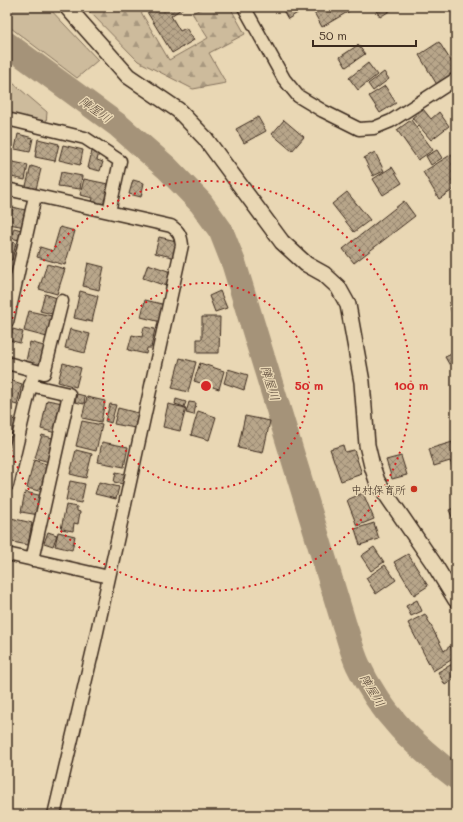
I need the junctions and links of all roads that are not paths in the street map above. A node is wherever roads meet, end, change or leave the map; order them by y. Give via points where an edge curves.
1 (67, 7) edge
2 (244, 7) edge
3 (456, 80) edge
4 (7, 119) edge
5 (7, 189) edge
6 (35, 196) junction
7 (109, 212) junction
8 (62, 301) dead end
9 (7, 322) edge
10 (7, 363) edge
11 (34, 371) junction
12 (30, 385) junction
13 (7, 486) edge
14 (7, 554) edge
15 (32, 560) junction
16 (108, 577) junction
17 (456, 600) edge
18 (54, 815) edge

1 - 17 street via 128,76 178,110 205,138 282,242 306,264 324,274 338,287 348,305 362,382 367,446 377,481
2 - 3 street via 284,79 298,96 359,129 374,128 391,121
4 - 7 street via 85,138 120,161
5 - 6 street
6 - 7 street
6 - 9 street
7 - 16 street via 171,226 177,230 182,245
8 - 11 street via 44,374
10 - 11 street
11 - 12 street
12 - 13 street
12 - 15 street via 69,394
14 - 15 street
15 - 16 street
16 - 18 street

